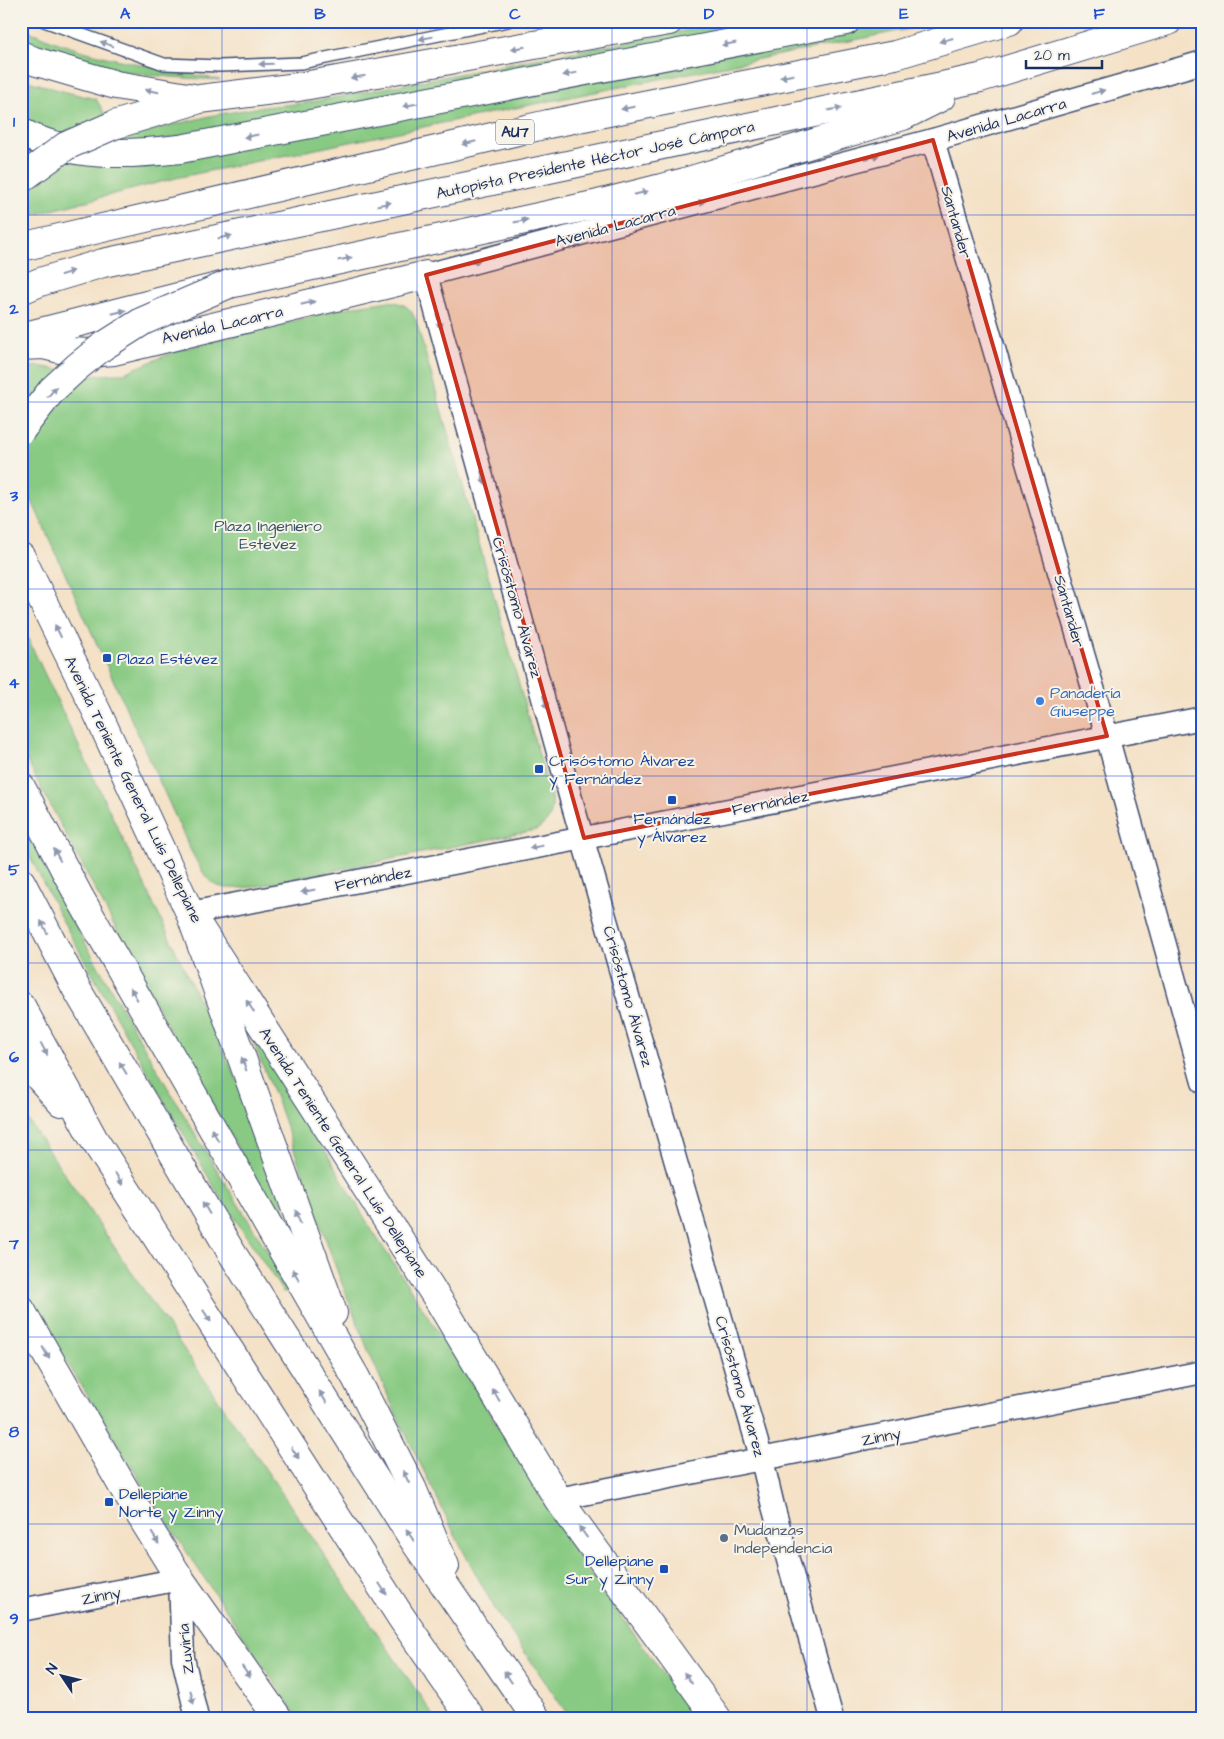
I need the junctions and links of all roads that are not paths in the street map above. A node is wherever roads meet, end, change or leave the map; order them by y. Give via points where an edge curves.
1 (44, 21) edge
2 (508, 21) edge
3 (669, 21) edge
4 (846, 21) edge
5 (1009, 21) edge
6 (1168, 21) edge
7 (21, 56) edge
8 (1203, 62) edge
9 (980, 78) junction
10 (188, 103) junction
11 (21, 132) edge
12 (933, 140) junction
13 (21, 180) edge
14 (21, 247) edge
15 (426, 275) junction
16 (229, 284) junction
17 (21, 290) edge
18 (21, 337) edge
19 (21, 346) edge
20 (21, 430) edge
21 (21, 557) edge
22 (1203, 718) edge
23 (1107, 736) junction
24 (21, 787) edge
25 (584, 838) junction
26 (21, 882) edge
27 (190, 913) junction
28 (21, 1006) edge
29 (21, 1057) edge
30 (1203, 1082) edge
31 (93, 1138) junction
32 (21, 1310) edge
33 (1203, 1372) edge
34 (356, 1378) junction
35 (762, 1460) junction
36 (558, 1499) junction
37 (180, 1579) junction
38 (21, 1610) edge
39 (468, 1618) junction
40 (197, 1718) edge
41 (278, 1718) edge
42 (471, 1718) edge
43 (536, 1718) edge
44 (717, 1718) edge
45 (832, 1718) edge

2 -> 1 lane via 301,63 220,66 164,64
3 -> 10 main road via 298,88
4 -> 11 main road via 180,150 137,154 88,151 32,138
5 -> 14 main road, AU7 via 895,54 548,124
6 - 9 main road, Autopista Presidente Héctor José Cámpora
10 -> 7 main road
12 -> 8 street, Avenida Lacarra
16 -> 9 main road via 594,205 685,182 903,116
17 -> 9 main road, Autopista Presidente Héctor José Cámpora via 103,263
10 - 13 main road, bridge via 114,125 66,146
15 -> 12 street, Avenida Lacarra
12 - 23 street, Santander
19 -> 15 main road, Avenida Lacarra via 43,345 88,353 114,351
15 -> 25 street, Crisóstomo Álvarez
18 -> 16 main road, bridge
20 -> 16 main road, bridge via 52,390 102,347 143,321
27 -> 21 main road, Avenida Teniente General Luís Dellepiane
22 - 23 street, Fernández
23 - 25 street, Fernández
23 - 30 street, Santander
34 -> 24 main road via 80,898
25 -> 27 street, Fernández
25 - 35 street, Crisóstomo Álvarez
39 -> 26 main road via 415,1542 230,1250 76,988
34 -> 27 main road
36 -> 27 main road, Avenida Teniente General Luís Dellepiane via 441,1304
28 -> 31 main road
29 - 31 main road
31 -> 42 main road via 401,1616
32 -> 37 main road
33 - 35 street, Zinny
39 -> 34 main road via 412,1488
35 - 36 street, Zinny
35 - 45 street, Crisóstomo Álvarez
44 -> 36 main road, Avenida Teniente General Luís Dellepiane
37 - 38 street, Zinny
37 -> 40 street, Zuviría via 183,1658
37 -> 41 main road
43 -> 39 main road

